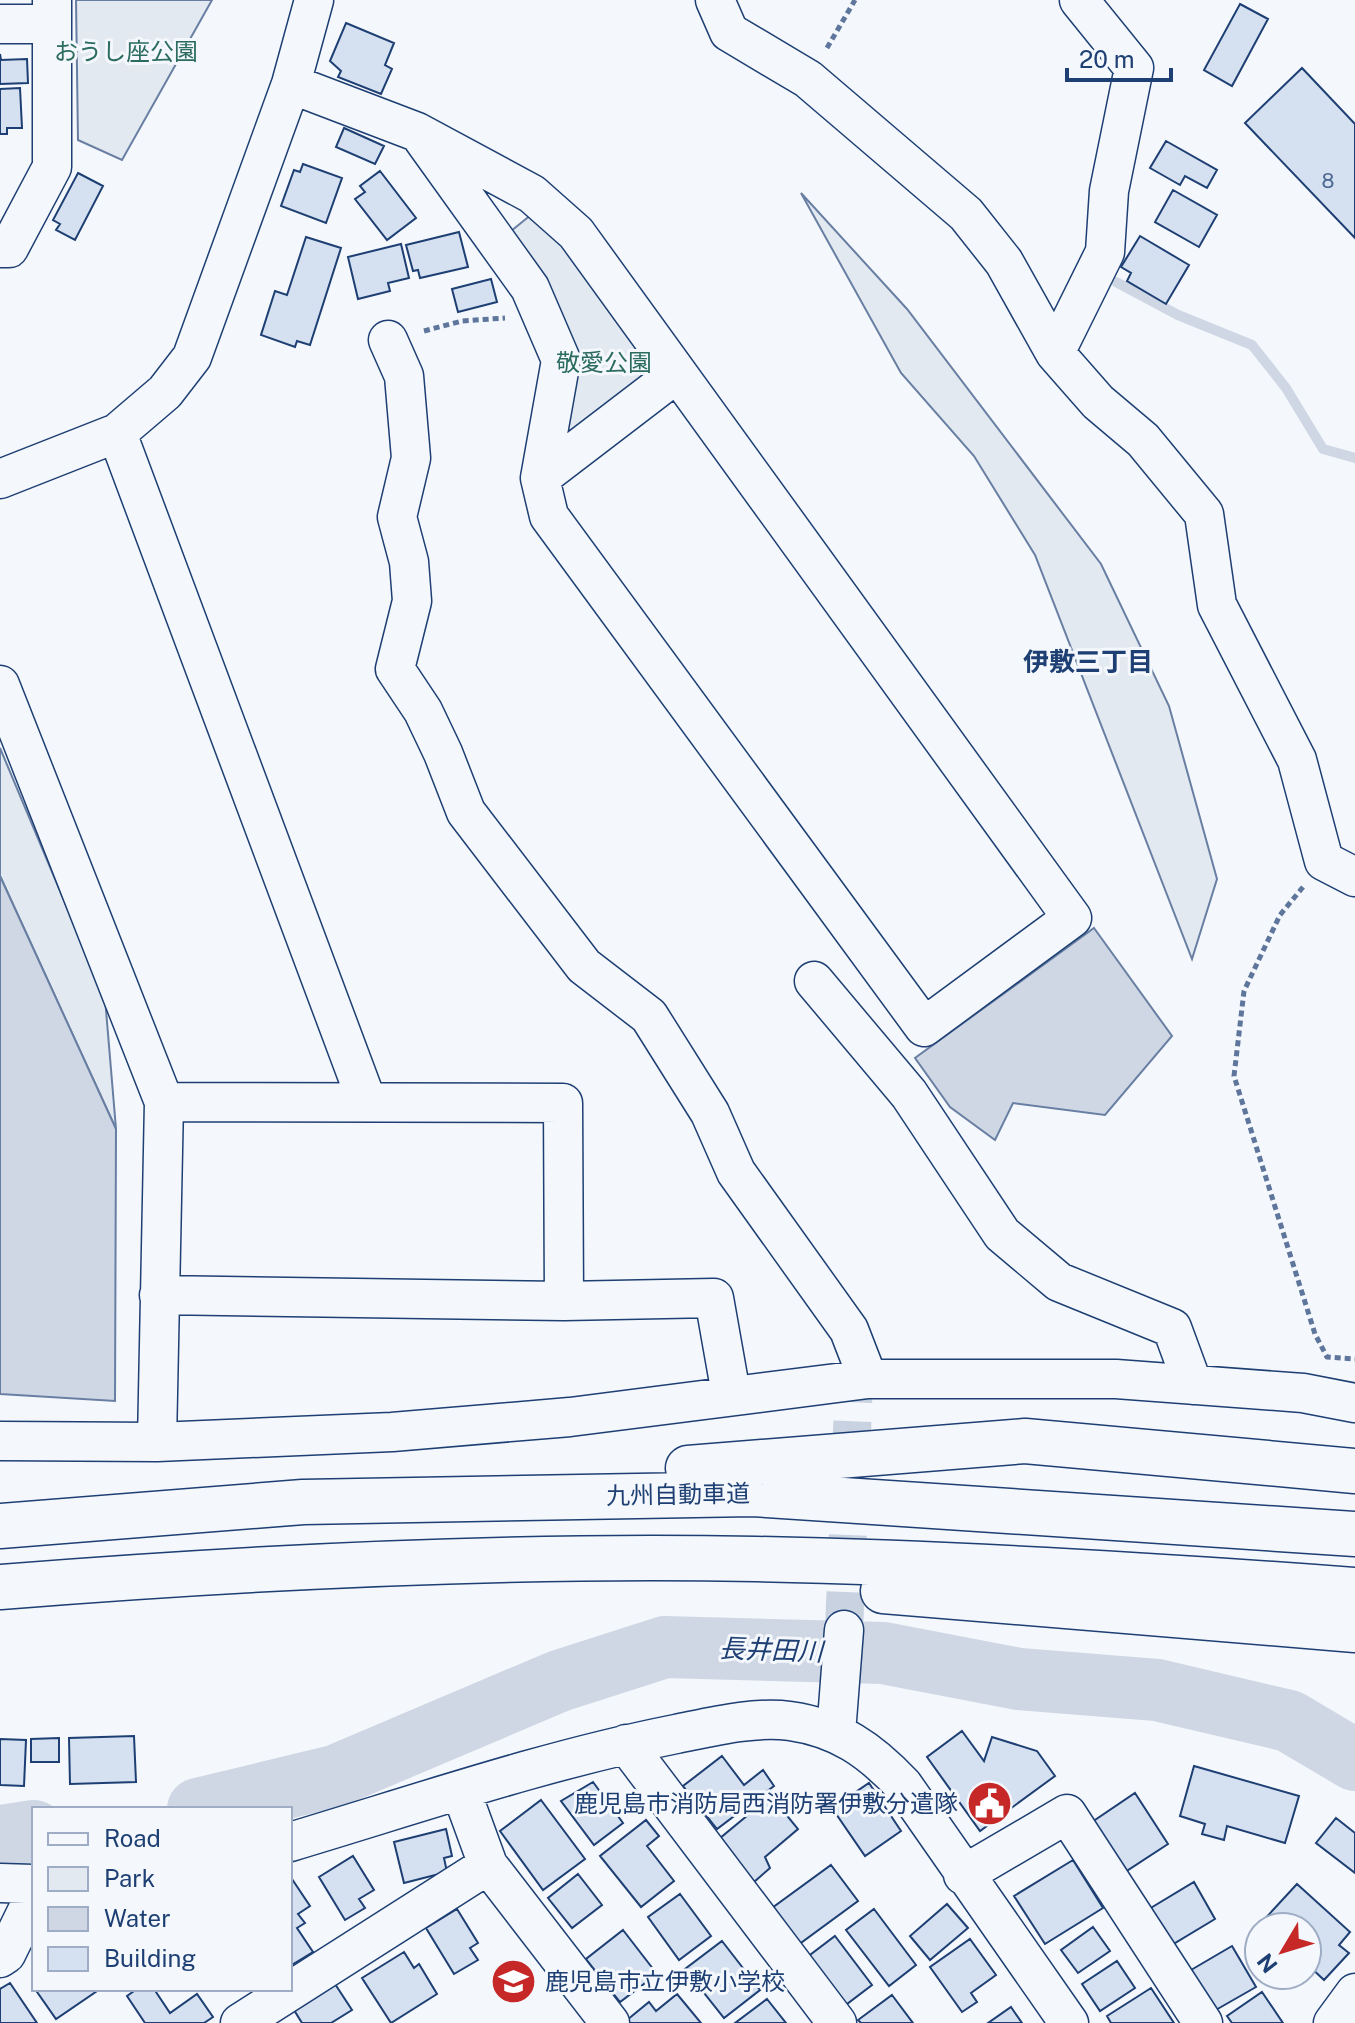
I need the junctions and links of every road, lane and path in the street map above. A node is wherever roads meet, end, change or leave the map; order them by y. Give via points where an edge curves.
1 (314, 0) edge
2 (715, 0) edge
3 (855, 0) edge
4 (1083, 2) edge
5 (52, 12) edge
6 (0, 24) edge
7 (808, 79) junction
8 (291, 84) junction
9 (417, 132) junction
10 (0, 248) edge
11 (541, 316) junction
12 (388, 340) joint
13 (1055, 353) junction
14 (676, 374) junction
15 (117, 433) junction
16 (540, 478) junction
17 (0, 479) edge
18 (0, 685) edge
19 (1339, 869) edge
20 (814, 981) dead end
21 (164, 1102) junction
22 (367, 1102) junction
23 (159, 1295) junction
24 (564, 1301) junction
25 (1355, 1359) edge
26 (868, 1379) junction
27 (1193, 1385) junction
28 (731, 1394) junction
29 (1355, 1403) edge
30 (0, 1441) edge
31 (157, 1442) junction
32 (1355, 1471) edge
33 (303, 1502) junction
34 (0, 1526) edge
35 (1355, 1534) edge
36 (525, 1560) junction
37 (0, 1587) edge
38 (1355, 1590) edge
39 (1355, 1630) edge
40 (844, 1633) tunnel mouth
41 (837, 1717) junction
42 (626, 1744) junction
43 (461, 1791) junction
44 (292, 1841) edge
45 (488, 1865) junction
46 (963, 1875) junction
47 (0, 1883) edge
48 (32, 1884) edge
49 (32, 1901) edge
50 (0, 1958) edge
51 (292, 1990) edge
52 (290, 1991) edge
53 (1355, 1993) edge
54 (240, 2023) edge
55 (610, 2023) edge
56 (837, 2023) edge
57 (1069, 2023) edge
58 (1203, 2023) edge
59 (1333, 2023) edge

1 - 8 street
2 - 7 street via 729,32
3 - 7 path
4 - 13 street via 1134,68 1109,191 1105,252
5 - 6 street
5 - 10 street via 52,167 9,248
7 - 13 street via 966,214 1004,262
8 - 9 street
8 - 15 street via 192,357 165,392
9 - 11 street via 530,288
9 - 14 street via 532,194 576,233
11 - 12 path via 462,321
11 - 16 street via 561,360
12 - 26 street via 404,376 411,458 397,517 412,601 395,669 423,711 466,812 584,966 649,1016 710,1113 736,1172 849,1330
13 - 19 street via 1098,402 1143,440 1204,514 1217,605 1297,760
14 - 16 street
14 - 16 street via 1072,918 924,1027 549,516
15 - 17 street
15 - 22 street
18 - 21 street
19 - 25 path via 1280,915 1244,991 1234,1076 1315,1334 1327,1357
20 - 27 street via 909,1094 1002,1234 1059,1282 1172,1328
21 - 22 street
21 - 23 street
22 - 24 street via 563,1103
23 - 24 street
23 - 31 street
24 - 28 street via 714,1298
26 - 27 street via 1116,1379
26 - 28 street
27 - 29 street via 1303,1393
28 - 31 street via 570,1417 392,1432
30 - 31 street
32 - 33 highway via 1025,1441
33 - 34 highway, 九州自動車道
33 - 35 highway, 九州自動車道 via 752,1494
36 - 37 highway via 169,1574
36 - 38 highway via 909,1564
36 - 39 highway
40 - 41 street
41 - 42 street via 718,1725
41 - 46 street via 903,1785
42 - 43 street
42 - 56 street
43 - 44 street
43 - 45 street
45 - 51 street
45 - 55 street
46 - 57 street
46 - 58 street via 1067,1814
47 - 48 street
49 - 50 street
52 - 54 street
53 - 59 street

